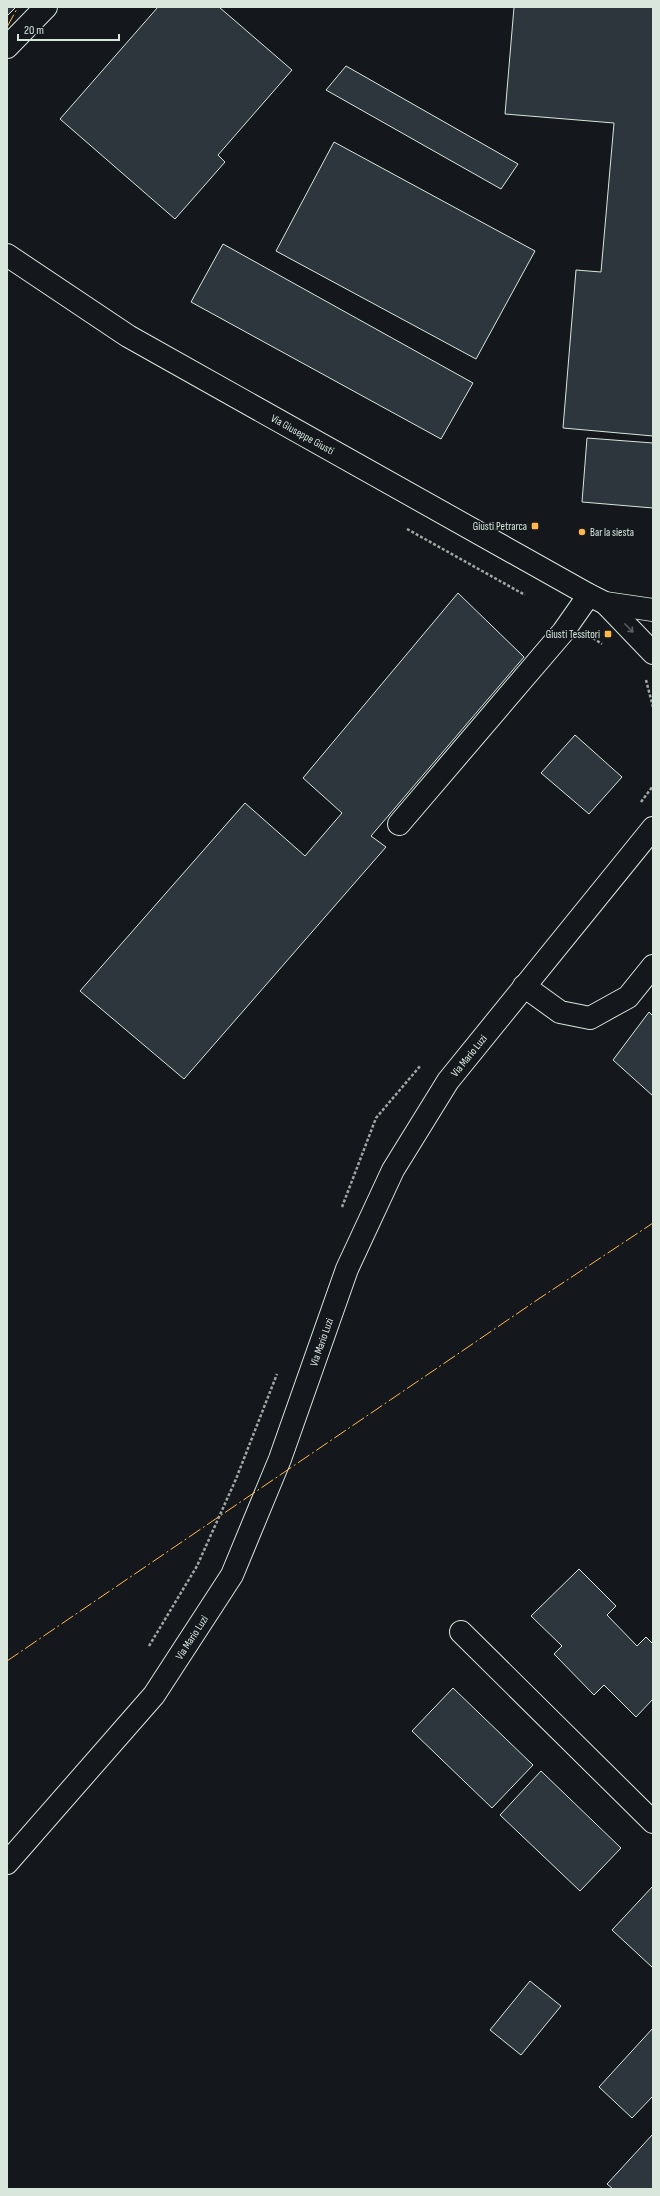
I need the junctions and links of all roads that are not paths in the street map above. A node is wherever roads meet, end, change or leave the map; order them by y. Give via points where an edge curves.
1 (46, 7) edge
2 (7, 47) edge
3 (7, 255) edge
4 (597, 599) junction
5 (653, 610) edge
6 (653, 653) edge
7 (399, 824) dead end
8 (653, 828) edge
9 (653, 966) edge
10 (524, 986) junction
11 (461, 1632) dead end
12 (653, 1822) edge
13 (7, 1863) edge

1 - 2 street
3 - 4 street, Via Giuseppe Giusti via 128,336
4 - 5 street, Via Giuseppe Giusti
4 -> 6 street, Via Giuseppe Giusti
4 - 7 street via 563,632
8 - 10 street, Via Mario Luzi
9 - 10 street via 628,997 590,1018 560,1012
10 - 13 street, Via Mario Luzi via 448,1081 393,1170 347,1269 280,1459 232,1575 154,1695
11 - 12 street

